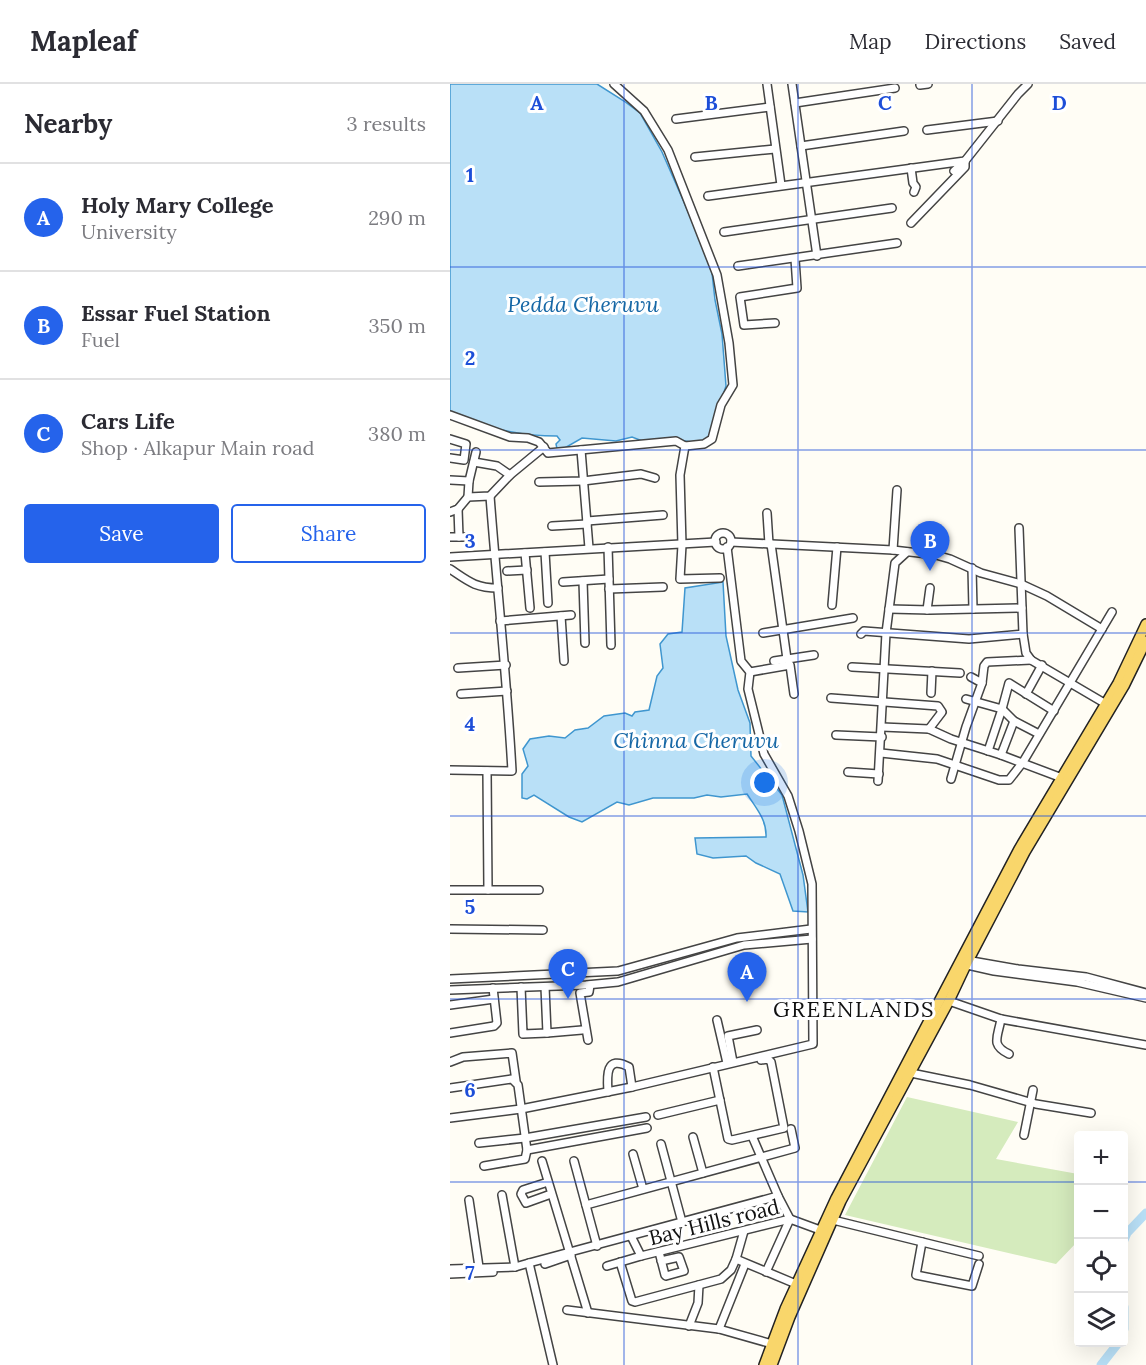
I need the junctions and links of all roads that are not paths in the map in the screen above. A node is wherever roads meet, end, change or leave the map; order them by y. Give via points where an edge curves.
1 (614, 84) edge
2 (767, 84) edge
3 (792, 84) edge
4 (928, 84) edge
5 (1028, 84) edge
6 (920, 85) edge
7 (895, 88) dead end
8 (795, 104) junction
9 (770, 107) junction
10 (676, 119) dead end
11 (998, 121) junction
12 (927, 129) dead end
13 (904, 131) dead end
14 (801, 146) junction
15 (775, 149) junction
16 (695, 157) dead end
17 (965, 161) junction
18 (911, 168) junction
19 (954, 171) dead end
20 (806, 182) junction
21 (781, 185) junction
22 (914, 192) dead end
23 (708, 196) dead end
24 (892, 208) dead end
25 (812, 220) junction
26 (911, 223) dead end
27 (724, 231) dead end
28 (897, 243) dead end
29 (817, 256) junction
30 (795, 259) junction
31 (738, 266) dead end
32 (775, 322) dead end
33 (450, 415) edge
34 (450, 439) edge
35 (685, 446) junction
36 (544, 447) junction
37 (581, 450) junction
38 (476, 452) dead end
39 (450, 458) edge
40 (474, 462) junction
41 (510, 475) junction
42 (655, 478) dead end
43 (450, 480) edge
44 (469, 481) junction
45 (583, 481) junction
46 (539, 483) dead end
47 (897, 490) dead end
48 (490, 496) junction
49 (468, 497) junction
50 (458, 509) junction
51 (450, 512) edge
52 (767, 513) dead end
53 (663, 515) dead end
54 (587, 523) junction
55 (552, 526) dead end
56 (1019, 528) dead end
57 (450, 537) edge
58 (716, 542) junction
59 (770, 544) junction
60 (682, 545) junction
61 (729, 545) junction
62 (837, 547) junction
63 (589, 548) junction
64 (608, 548) junction
65 (890, 550) junction
66 (545, 552) junction
67 (907, 552) junction
68 (525, 553) junction
69 (495, 555) junction
70 (450, 557) edge
71 (895, 563) junction
72 (972, 568) junction
73 (450, 569) edge
74 (527, 570) junction
75 (507, 571) dead end
76 (720, 578) dead end
77 (609, 579) junction
78 (583, 581) junction
79 (562, 582) dead end
80 (1021, 584) junction
81 (663, 587) dead end
82 (498, 588) junction
83 (930, 588) dead end
84 (609, 589) junction
85 (548, 603) dead end
86 (832, 605) dead end
87 (530, 608) dead end
88 (1022, 608) junction
89 (889, 609) junction
90 (973, 609) junction
91 (927, 610) junction
92 (1112, 612) dead end
93 (571, 615) dead end
94 (561, 616) junction
95 (853, 618) dead end
96 (500, 621) junction
97 (1146, 624) edge
98 (1102, 629) junction
99 (783, 630) junction
100 (763, 633) dead end
101 (886, 633) junction
102 (861, 634) dead end
103 (1023, 634) junction
104 (1146, 641) edge
105 (585, 643) dead end
106 (611, 645) dead end
107 (814, 655) dead end
108 (787, 659) junction
109 (1031, 660) junction
110 (564, 661) dead end
111 (774, 661) dead end
112 (506, 665) junction
113 (1042, 665) junction
114 (852, 667) dead end
115 (458, 668) dead end
116 (884, 669) junction
117 (932, 671) junction
118 (750, 672) junction
119 (960, 673) dead end
120 (971, 677) dead end
121 (1071, 682) junction
122 (982, 683) junction
123 (507, 690) junction
124 (931, 693) dead end
125 (460, 694) dead end
126 (794, 694) dead end
127 (1026, 694) junction
128 (831, 698) dead end
129 (966, 699) dead end
130 (975, 701) junction
131 (883, 702) junction
132 (1106, 704) junction
133 (1002, 709) junction
134 (1054, 711) junction
135 (1014, 721) junction
136 (882, 728) junction
137 (929, 729) junction
138 (1039, 734) junction
139 (836, 735) dead end
140 (882, 737) junction
141 (961, 743) junction
142 (988, 751) junction
143 (881, 753) junction
144 (1001, 755) junction
145 (1023, 762) junction
146 (955, 764) junction
147 (450, 770) edge
148 (487, 771) junction
149 (848, 772) dead end
150 (1062, 778) junction
151 (951, 779) dead end
152 (450, 890) edge
153 (488, 890) junction
154 (539, 890) dead end
155 (450, 928) edge
156 (811, 929) junction
157 (543, 930) dead end
158 (812, 939) junction
159 (963, 961) junction
160 (622, 970) junction
161 (450, 979) edge
162 (625, 980) junction
163 (590, 985) junction
164 (521, 987) junction
165 (545, 987) junction
166 (493, 988) junction
167 (450, 990) edge
168 (1132, 992) junction
169 (1146, 993) edge
170 (1146, 998) edge
171 (494, 999) junction
172 (949, 1001) junction
173 (450, 1005) edge
174 (1001, 1018) junction
175 (717, 1020) dead end
176 (582, 1030) dead end
177 (757, 1030) dead end
178 (450, 1033) edge
179 (547, 1033) junction
180 (588, 1040) dead end
181 (1146, 1045) edge
182 (1009, 1054) dead end
183 (450, 1062) edge
184 (730, 1063) junction
185 (714, 1069) junction
186 (911, 1073) junction
187 (516, 1081) junction
188 (632, 1087) junction
189 (450, 1088) edge
190 (1033, 1090) dead end
191 (608, 1092) junction
192 (720, 1100) junction
193 (1031, 1102) junction
194 (521, 1109) junction
195 (1091, 1113) dead end
196 (658, 1115) dead end
197 (646, 1117) dead end
198 (450, 1118) edge
199 (647, 1128) dead end
200 (791, 1129) dead end
201 (1024, 1135) dead end
202 (752, 1136) junction
203 (693, 1137) dead end
204 (525, 1138) junction
205 (479, 1143) dead end
206 (661, 1144) dead end
207 (527, 1150) junction
208 (633, 1154) dead end
209 (763, 1158) junction
210 (542, 1161) dead end
211 (574, 1161) dead end
212 (484, 1166) dead end
213 (703, 1173) junction
214 (548, 1182) junction
215 (671, 1182) junction
216 (643, 1190) junction
217 (551, 1194) junction
218 (502, 1195) dead end
219 (778, 1196) junction
220 (469, 1200) dead end
221 (586, 1205) junction
222 (789, 1219) junction
223 (833, 1220) junction
224 (682, 1222) junction
225 (820, 1230) junction
226 (744, 1231) junction
227 (631, 1236) junction
228 (922, 1242) junction
229 (597, 1246) junction
230 (659, 1252) junction
231 (571, 1253) junction
232 (641, 1256) junction
233 (736, 1259) junction
234 (662, 1261) dead end
235 (620, 1262) junction
236 (745, 1264) junction
237 (515, 1266) junction
238 (530, 1266) junction
239 (607, 1266) dead end
240 (480, 1267) junction
241 (450, 1269) edge
242 (766, 1272) junction
243 (450, 1274) edge
244 (796, 1284) junction
245 (699, 1285) junction
246 (567, 1310) dead end
247 (588, 1313) junction
248 (689, 1326) junction
249 (719, 1329) junction
250 (772, 1344) junction
251 (553, 1365) edge
252 (764, 1365) edge
253 (772, 1365) edge

1 - 35 street via 644,111 668,150 717,275 733,385 722,405 712,439
2 - 9 street
3 - 8 street
4 - 6 street
5 - 11 street
7 - 8 street
8 - 14 street
9 - 10 street
9 - 15 street
11 - 12 street
11 - 17 street
13 - 14 street
14 - 20 street
15 - 16 street
15 - 21 street
17 - 18 street
17 - 19 street
17 - 26 street via 965,167
18 - 20 street
18 - 22 street
20 - 21 street
20 - 25 street
21 - 23 street
24 - 25 street
25 - 27 street
25 - 29 street
28 - 29 street
29 - 30 street
30 - 31 street
30 - 32 street via 797,288 740,297 744,326
33 - 36 street via 510,437 528,438
34 - 39 street via 466,444 464,460
35 - 37 street via 676,441
35 - 60 street via 680,475
36 - 37 street via 548,453
36 - 41 street
37 - 45 street
38 - 40 street
40 - 41 street via 497,466
40 - 44 street
41 - 48 street
42 - 45 street via 641,474
43 - 44 street
44 - 49 street
45 - 46 street
45 - 54 street
47 - 65 street
48 - 49 street
48 - 69 street
49 - 50 street
50 - 51 street
50 - 57 street via 462,537
52 - 59 street
53 - 54 street
54 - 55 street
54 - 63 street
56 - 80 street
58 - 60 street
58 - 61 street via 720,548
58 - 61 street via 723,533 728,535
59 - 61 street
59 - 62 street
59 - 99 street
60 - 64 street
60 - 76 street via 680,579
61 - 118 street via 741,661
62 - 65 street
62 - 86 street
63 - 64 street
63 - 66 street
64 - 77 street
65 - 67 street
65 - 71 street
66 - 68 street
66 - 85 street
67 - 71 street
67 - 72 street via 943,557
68 - 69 street
68 - 74 street
69 - 70 street
69 - 82 street
71 - 89 street
72 - 80 street
72 - 90 street
73 - 82 street via 482,588
74 - 75 street
74 - 87 street
77 - 78 street
77 - 84 street
78 - 79 street
78 - 105 street
80 - 88 street
80 - 98 street
81 - 84 street
82 - 96 street
83 - 91 street
84 - 106 street
88 - 90 street
88 - 103 street
89 - 91 street
89 - 101 street
90 - 91 street
92 - 98 street
93 - 94 street
94 - 96 street
94 - 110 street
95 - 99 street
96 - 112 street
97 - 132 main road
98 - 121 street
99 - 100 street
99 - 108 street
101 - 102 street
101 - 103 street via 969,639
101 - 116 street
103 - 109 street
104 - 159 main road via 1124,686
107 - 108 street
108 - 111 street
109 - 113 street
109 - 122 street via 987,662
112 - 115 street
112 - 123 street
113 - 121 street
113 - 127 street
114 - 116 street
116 - 117 street
116 - 131 street
117 - 119 street
117 - 124 street
118 - 126 street via 790,665
118 - 156 street via 748,689 764,754 788,796 807,861 813,897
120 - 122 street
121 - 132 street
121 - 134 street
122 - 130 street
123 - 125 street
123 - 148 street via 512,771
127 - 133 street via 1009,683
127 - 134 street
128 - 131 street
129 - 130 street
130 - 133 street
130 - 141 street
131 - 136 street
131 - 137 street via 939,706 942,712
132 - 150 main road
133 - 135 street
133 - 142 street
134 - 138 street
135 - 138 street
135 - 144 street
136 - 137 street
136 - 140 street
137 - 141 street
138 - 145 street
139 - 140 street
140 - 143 street
141 - 142 street
141 - 146 street
142 - 144 street
143 - 146 street
143 - 149 street via 878,777
144 - 145 street
145 - 146 street via 1005,781
145 - 150 street
146 - 151 street
147 - 148 street
148 - 153 street
150 - 159 main road via 1019,849
152 - 153 street
153 - 154 street
155 - 157 street
156 - 158 street
156 - 160 street via 737,938
158 - 162 street via 744,945
158 - 184 street via 813,1044
159 - 168 street
159 - 172 main road
159 - 225 main road
160 - 161 street
160 - 162 street
162 - 163 street
163 - 165 street
163 - 180 street via 590,992 580,993
164 - 165 street
164 - 166 street
164 - 179 street via 523,1034
165 - 179 street
166 - 167 street
166 - 171 street
168 - 169 street
168 - 170 street
171 - 173 street
171 - 178 street via 494,1026
172 - 174 street
172 - 186 main road
174 - 181 street
174 - 182 street via 997,1045
175 - 184 street
176 - 179 street
177 - 184 street via 728,1036
183 - 187 street via 463,1057 512,1053
184 - 185 street
185 - 188 street
185 - 192 street
185 - 202 street via 770,1060 785,1126
186 - 193 street
186 - 223 main road
187 - 189 street
187 - 194 street
188 - 191 street
188 - 191 street via 629,1067 614,1064 607,1071
190 - 193 street
191 - 194 street
192 - 196 street
192 - 202 street via 729,1140
193 - 195 street
193 - 201 street
194 - 198 street
194 - 204 street
197 - 204 street
199 - 207 street
200 - 209 street via 795,1148
202 - 209 street
203 - 213 street
204 - 205 street
204 - 207 street
206 - 215 street
207 - 212 street via 522,1161
208 - 216 street
209 - 213 street
209 - 219 street
210 - 214 street
211 - 221 street
213 - 215 street
214 - 217 street
214 - 217 street via 521,1194 526,1203
215 - 216 street
215 - 224 street
216 - 221 street
217 - 231 street
218 - 237 street
219 - 222 street
219 - 224 street
220 - 240 street
221 - 229 street
222 - 225 street, Bay Hills road
222 - 226 street, Bay Hills road
222 - 242 street
223 - 228 street
223 - 253 main road
224 - 227 street
225 - 244 main road
226 - 230 street, Bay Hills road
226 - 233 street
227 - 229 street, Bay Hills road
227 - 232 street, Bay Hills road
228 - 228 street via 979,1260 972,1286 916,1275
229 - 231 street, Bay Hills road
230 - 232 street, Bay Hills road
230 - 234 street
231 - 238 street, Bay Hills road
231 - 247 street
232 - 235 street
233 - 236 street
233 - 245 street via 726,1276
235 - 239 street
235 - 245 street via 632,1301
236 - 242 street
236 - 249 street
237 - 238 street
237 - 240 street
238 - 243 street
238 - 251 street
240 - 241 street
242 - 244 street
244 - 250 main road
245 - 248 street via 698,1303
246 - 247 street
247 - 248 street
248 - 249 street
249 - 250 street
250 - 252 main road

